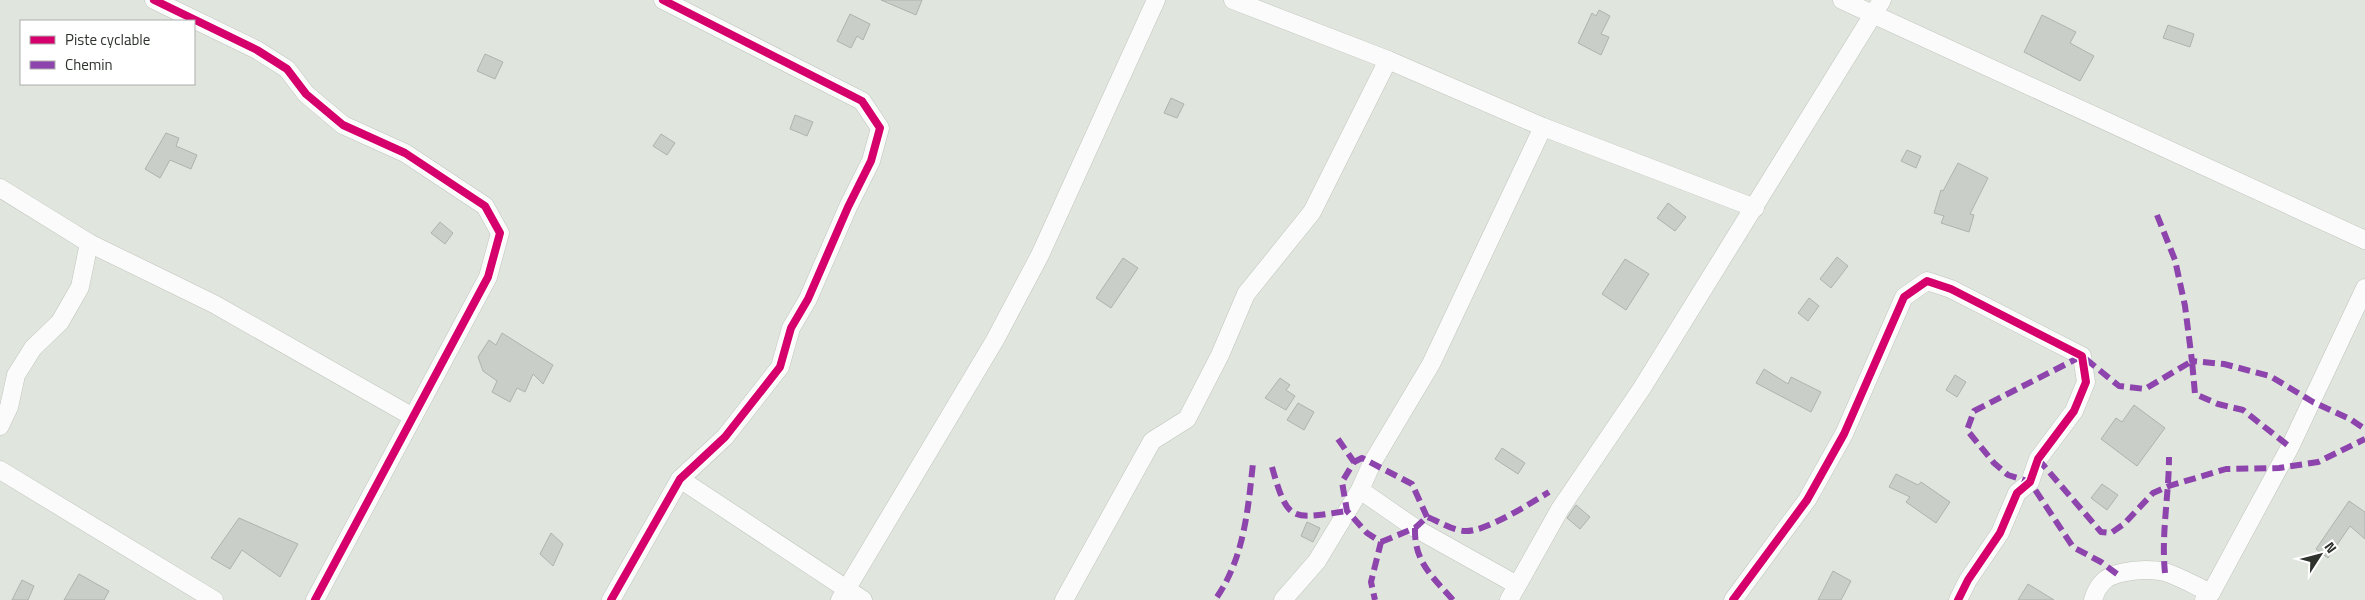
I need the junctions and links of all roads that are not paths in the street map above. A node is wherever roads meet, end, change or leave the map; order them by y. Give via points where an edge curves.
1 (154, 0) edge
2 (663, 0) edge
3 (1156, 0) edge
4 (1233, 0) edge
5 (1842, 0) edge
6 (1878, 8) edge
7 (1388, 60) junction
8 (1543, 127) junction
9 (0, 188) edge
10 (1755, 208) junction
11 (2365, 240) edge
12 (88, 244) junction
13 (2365, 288) edge
14 (412, 417) junction
15 (0, 426) edge
16 (0, 470) edge
17 (680, 479) junction
18 (1360, 490) junction
19 (1513, 593) edge
20 (843, 595) edge
21 (2207, 596) edge
22 (214, 600) edge
23 (315, 600) edge
24 (611, 600) edge
25 (863, 600) edge
26 (1064, 600) edge
27 (1283, 600) edge
28 (1733, 600) edge
29 (1958, 600) edge
30 (2093, 600) edge

1 - 14 street via 257,50 287,69 306,94 343,125 404,153 485,206 500,233 488,277
2 - 17 street via 862,101 880,128 872,161 808,299 790,328 780,368 725,437
3 - 20 street via 1040,255 995,340
4 - 7 street
5 - 6 street
6 - 10 street
6 - 11 street
7 - 8 street
7 - 26 street via 1312,212 1246,294 1220,356 1188,419 1152,441
8 - 10 street
8 - 18 street via 1431,364 1372,463
9 - 12 street
10 - 19 street via 1642,388 1560,509
12 - 14 street via 214,304
12 - 15 street via 80,287 60,322 33,348 16,375 9,407
13 - 21 street via 2290,447
14 - 23 street
16 - 22 street
17 - 20 street
17 - 24 street
18 - 19 street
18 - 27 street via 1317,561
20 - 25 street
21 - 30 street via 2166,572 2152,570 2117,574 2106,579
28 - 29 street via 1807,500 1844,434 1904,297 1928,281 1951,289 2082,356 2086,368 2086,382 2074,410 2038,459 2030,482 2017,493 2000,534

